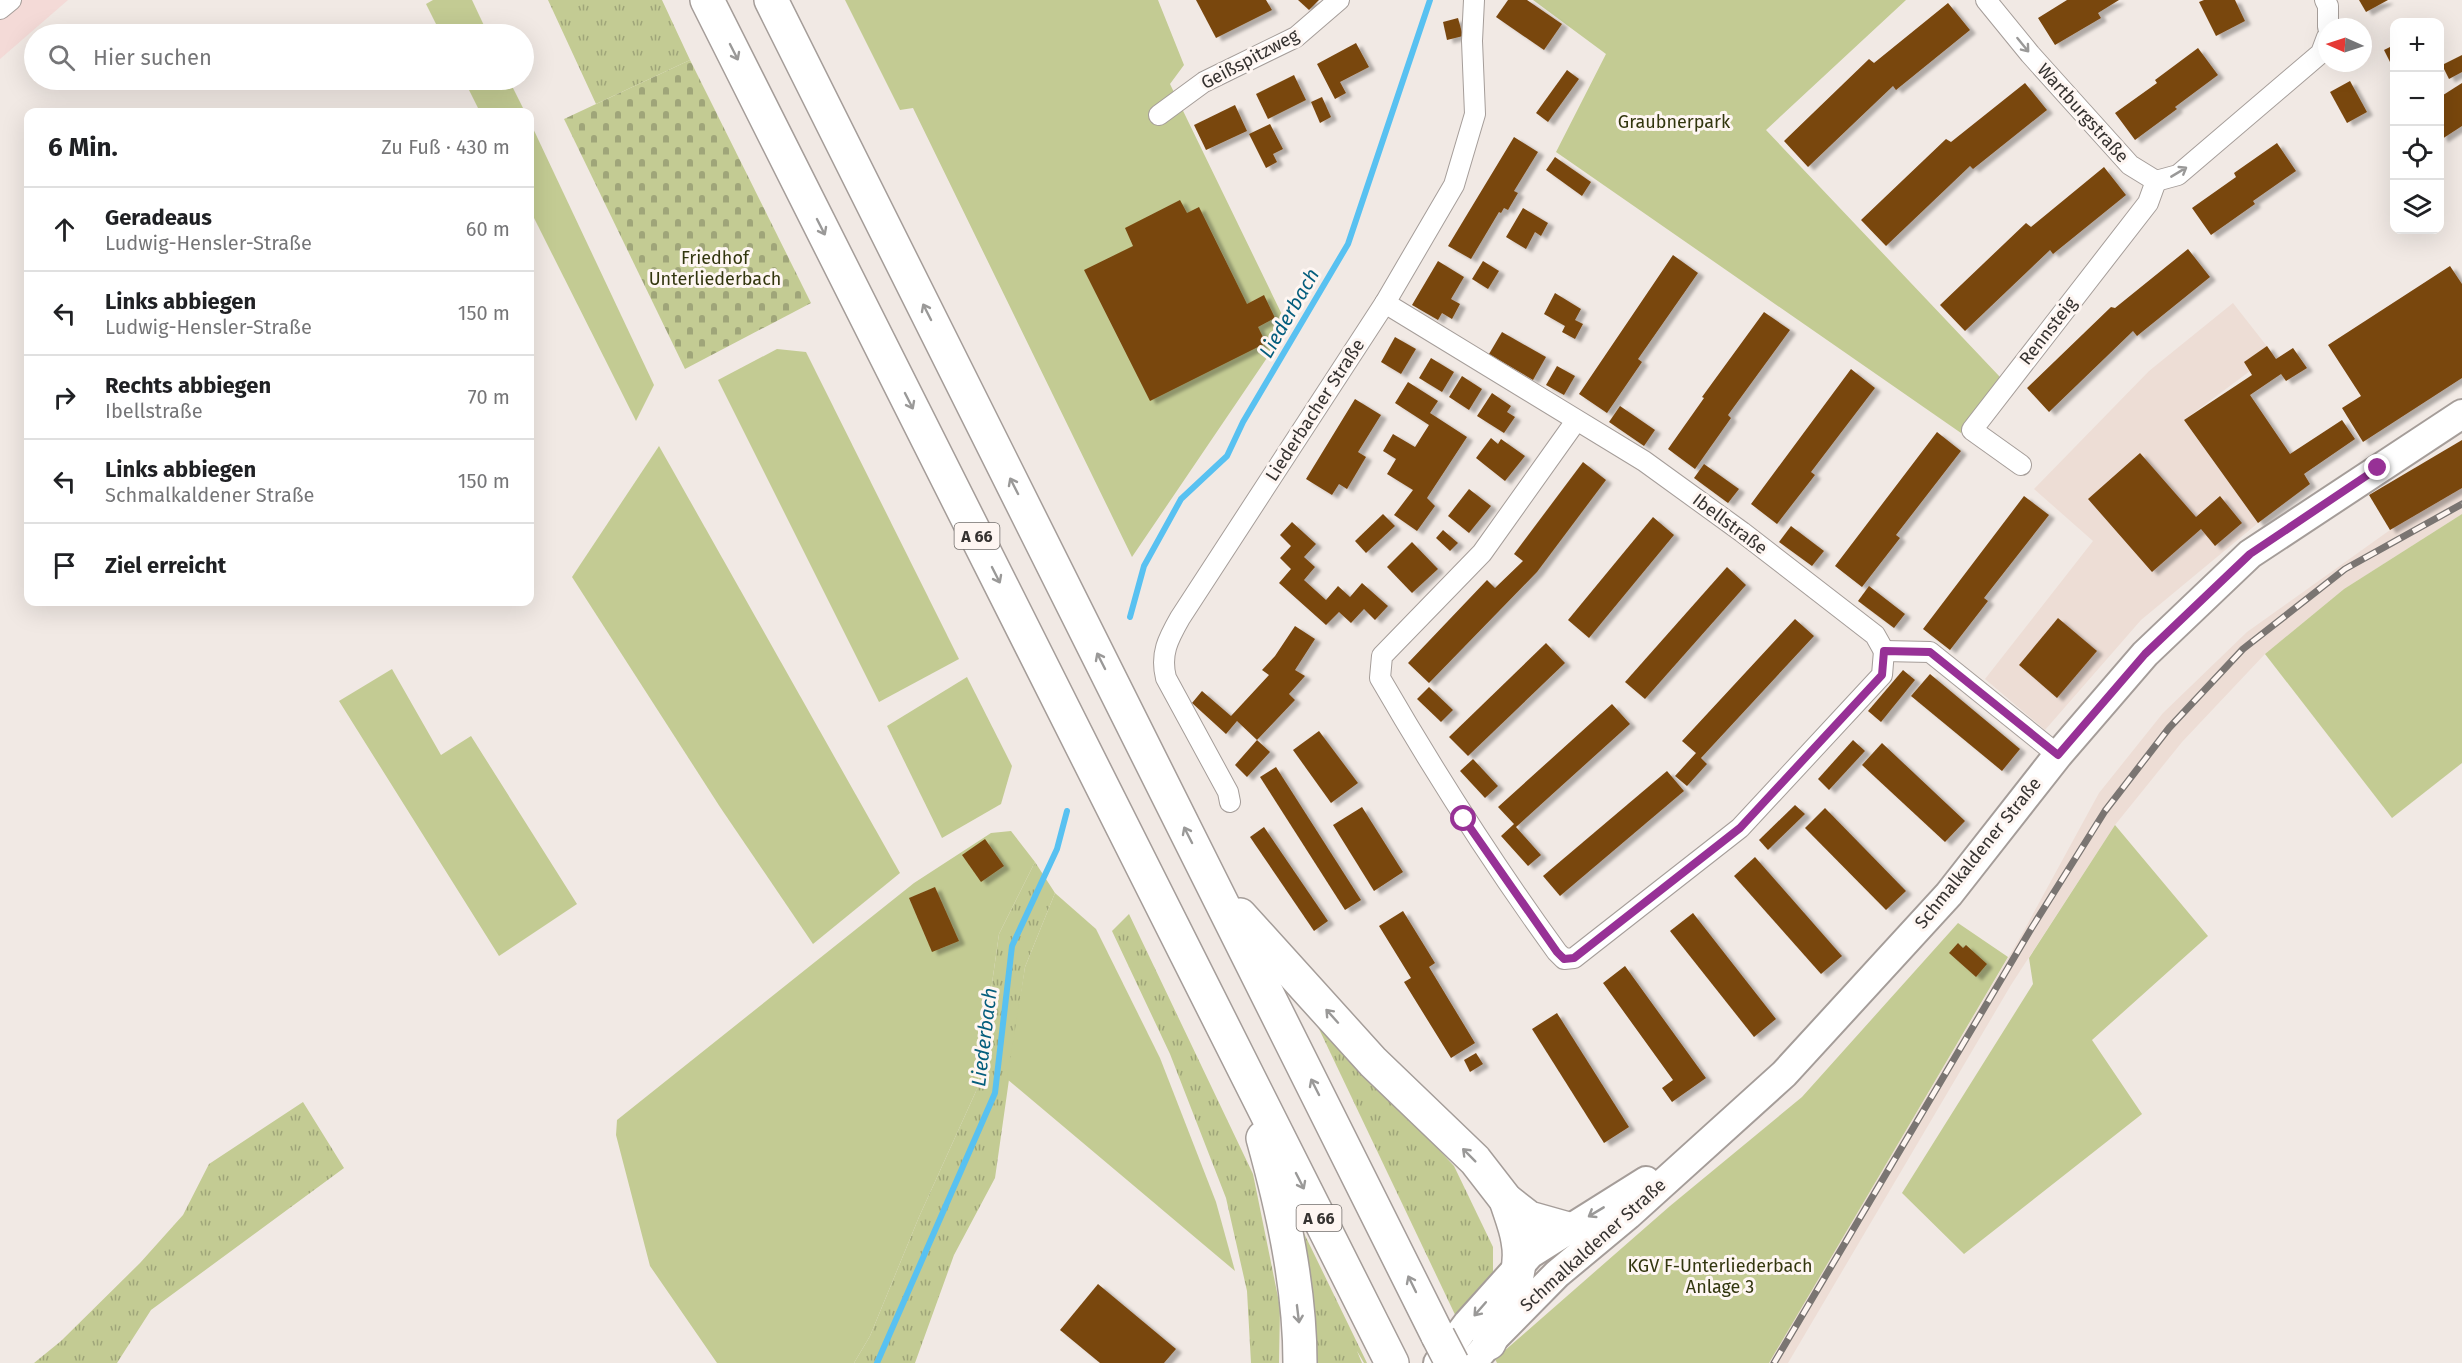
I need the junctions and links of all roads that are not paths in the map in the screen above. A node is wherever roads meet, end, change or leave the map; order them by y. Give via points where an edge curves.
1 (11, 0) edge
2 (707, 0) edge
3 (771, 0) edge
4 (1339, 0) edge
5 (1474, 0) edge
6 (1986, 0) edge
7 (2325, 0) edge
8 (0, 9) edge
9 (2328, 18) edge
10 (2318, 55) edge
11 (1159, 115) dead end
12 (2156, 181) junction
13 (1385, 303) junction
14 (2462, 414) edge
15 (1576, 421) junction
16 (2021, 465) dead end
17 (1884, 651) junction
18 (2058, 755) junction
19 (1230, 802) dead end
20 (1215, 888) junction
21 (1246, 1072) junction
22 (1700, 1149) junction
23 (1506, 1200) junction
24 (1568, 1229) junction
25 (1519, 1264) junction
26 (1480, 1353) edge
27 (1443, 1354) edge
28 (1300, 1363) edge
29 (1392, 1363) edge

1 - 8 street
2 -> 21 highway, A 66
20 -> 3 highway
4 - 11 street, Geißspitzweg via 1296,37 1204,82
5 - 13 street, Liederbacher Straße via 1474,114 1457,175
6 -> 12 street, Wartburgstraße via 2130,165
7 - 9 street
12 -> 10 street via 2178,174
12 - 16 street, Rennsteig via 2148,203 1972,430
13 - 15 street, Ibellstraße
13 - 19 street, Liederbacher Straße via 1180,618 1163,652 1166,678
14 - 18 main road, Schmalkaldener Straße via 2250,554 2145,654
15 - 17 street, Ibellstraße via 1644,461 1742,532 1875,635
15 - 17 street via 1482,553 1382,656 1380,678 1464,819 1564,959 1574,958 1740,828 1882,675
17 - 18 street via 1930,652
18 - 22 main road, Schmalkaldener Straße via 1949,894 1784,1074
23 -> 20 highway via 1474,1160 1373,1062
27 -> 20 highway
21 -> 28 highway via 1277,1188 1296,1302
21 -> 29 highway, A 66
22 -> 24 main road, Schmalkaldener Straße
22 - 26 main road, Schmalkaldener Straße via 1557,1274
23 - 24 highway via 1529,1218
23 - 25 highway via 1518,1242
24 - 25 main road, Schmalkaldener Straße
25 - 26 highway via 1513,1291
25 -> 27 main road, Schmalkaldener Straße

